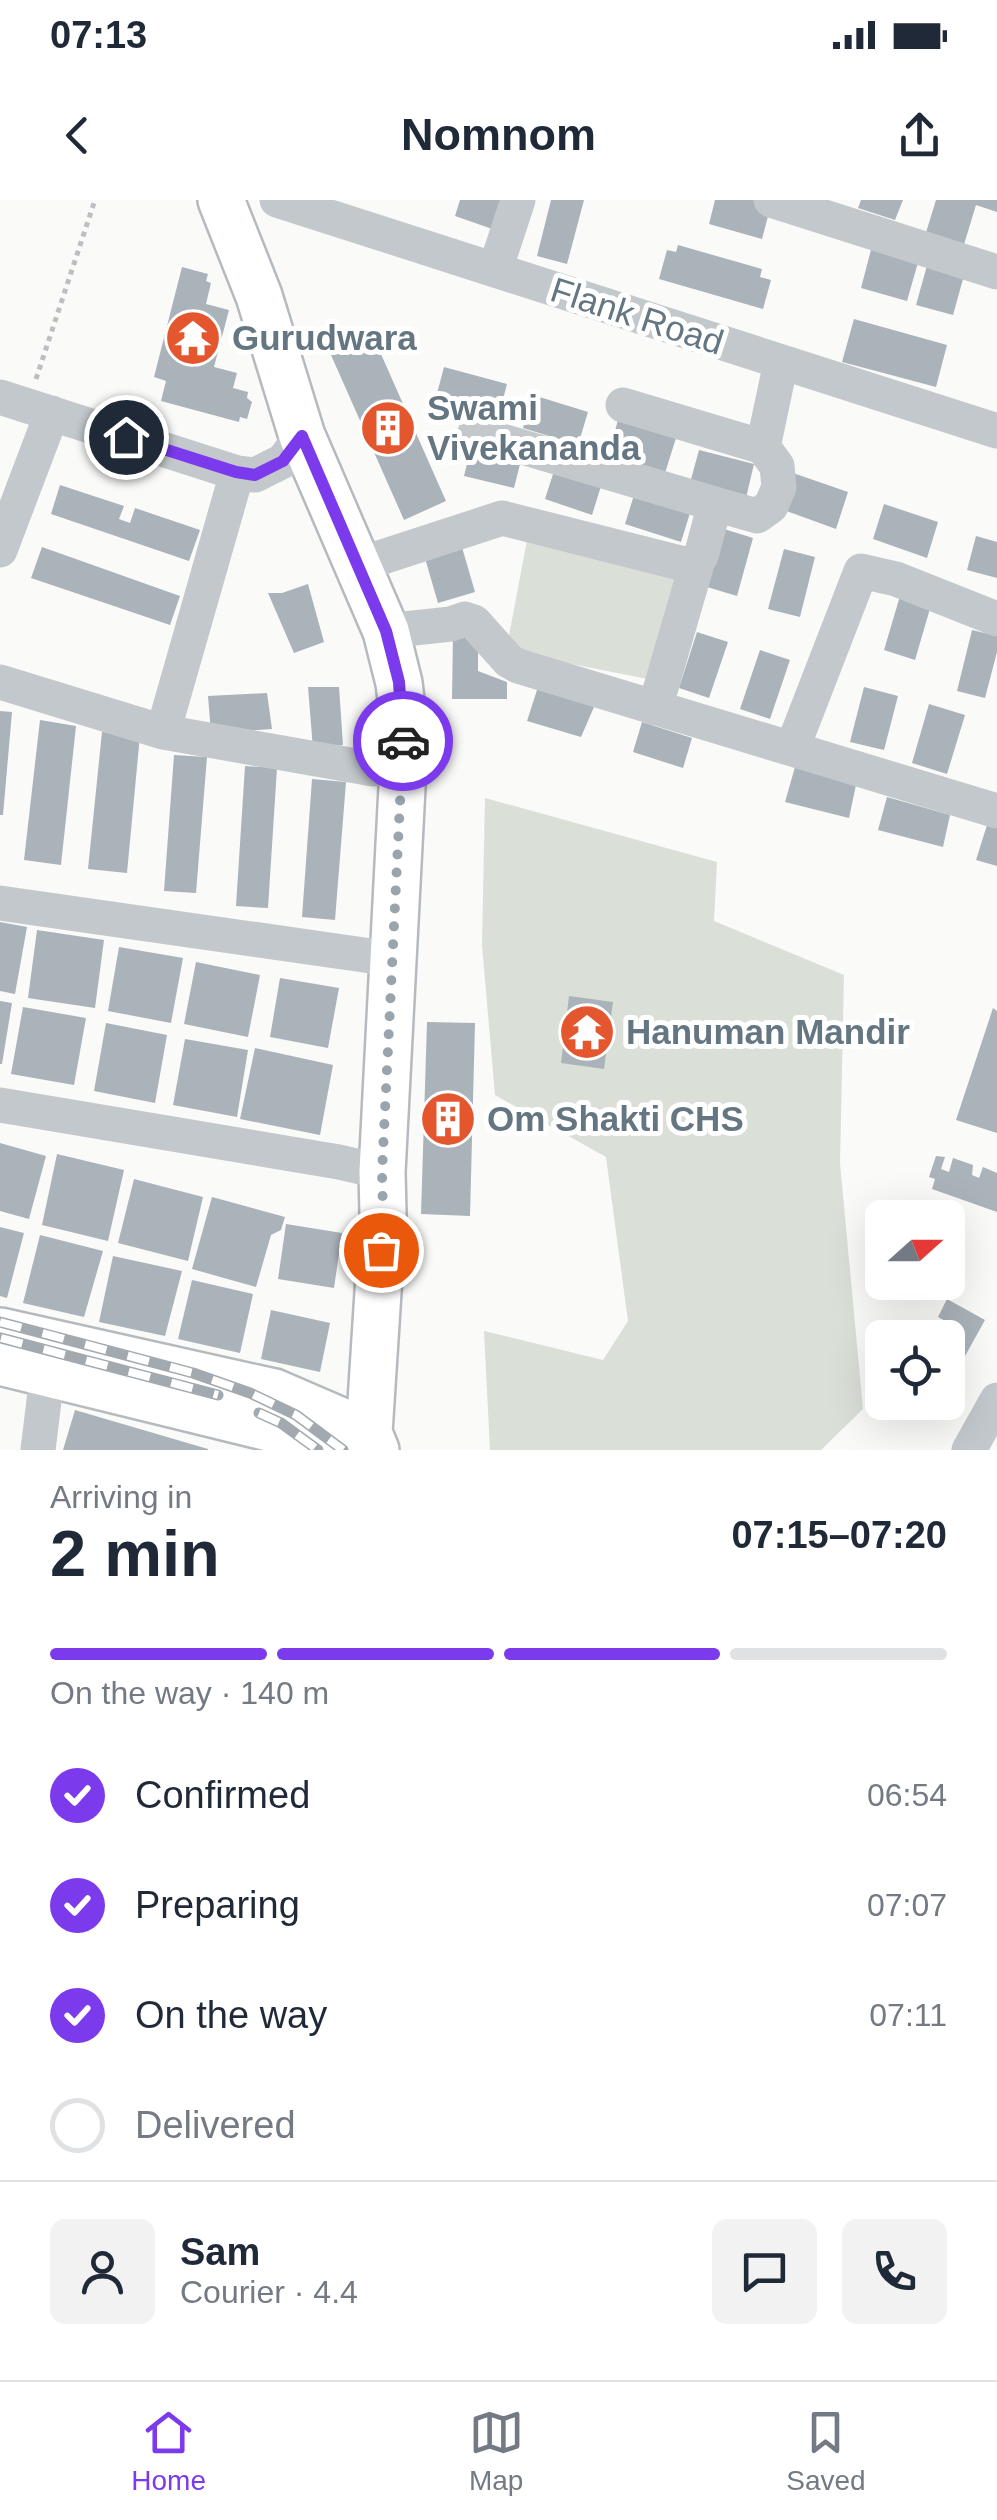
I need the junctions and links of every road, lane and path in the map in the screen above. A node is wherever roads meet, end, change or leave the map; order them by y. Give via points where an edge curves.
1 (95, 200) edge
2 (221, 200) edge
3 (277, 200) edge
4 (518, 200) edge
5 (772, 200) edge
6 (494, 270) junction
7 (997, 272) edge
8 (782, 362) junction
9 (26, 405) edge
10 (623, 405) dead end
11 (997, 432) edge
12 (475, 433) dead end
13 (302, 436) junction
14 (762, 447) junction
15 (236, 472) junction
16 (715, 504) junction
17 (0, 550) edge
18 (701, 556) dead end
19 (358, 565) junction
20 (997, 619) edge
21 (386, 631) junction
22 (0, 682) edge
23 (656, 708) junction
24 (163, 732) junction
25 (792, 749) junction
26 (403, 768) junction
27 (997, 811) edge
28 (0, 903) edge
29 (392, 959) junction
30 (0, 1105) edge
31 (382, 1172) junction
32 (0, 1331) edge
33 (49, 1358) junction
34 (0, 1362) edge
35 (997, 1400) edge
36 (370, 1444) edge
37 (38, 1450) edge
38 (318, 1450) edge
39 (968, 1450) edge

1 - 9 path
2 - 13 main road
3 - 6 street, Flank Road
4 - 6 street
5 - 7 street
6 - 8 street, Flank Road
8 - 11 street, Flank Road
8 - 14 street
9 - 15 street
9 - 17 street
10 - 14 street
12 - 16 street
13 - 15 street via 283,461 255,475
13 - 19 main road
14 - 16 street via 777,466 779,487 771,506 757,516
15 - 24 street
16 - 18 street
19 - 21 main road
19 - 23 street via 502,518 696,567
20 - 25 street via 862,571
21 - 23 street via 465,619 518,666
21 - 26 main road via 399,682
22 - 24 street
23 - 25 street
24 - 26 street via 373,769
25 - 27 street
26 - 29 main road
28 - 29 street
29 - 31 main road
30 - 31 street
31 - 36 main road
32 - 33 main road
33 - 34 main road
33 - 36 main road via 274,1392
33 - 37 street
33 - 38 main road via 293,1434
35 - 39 street

